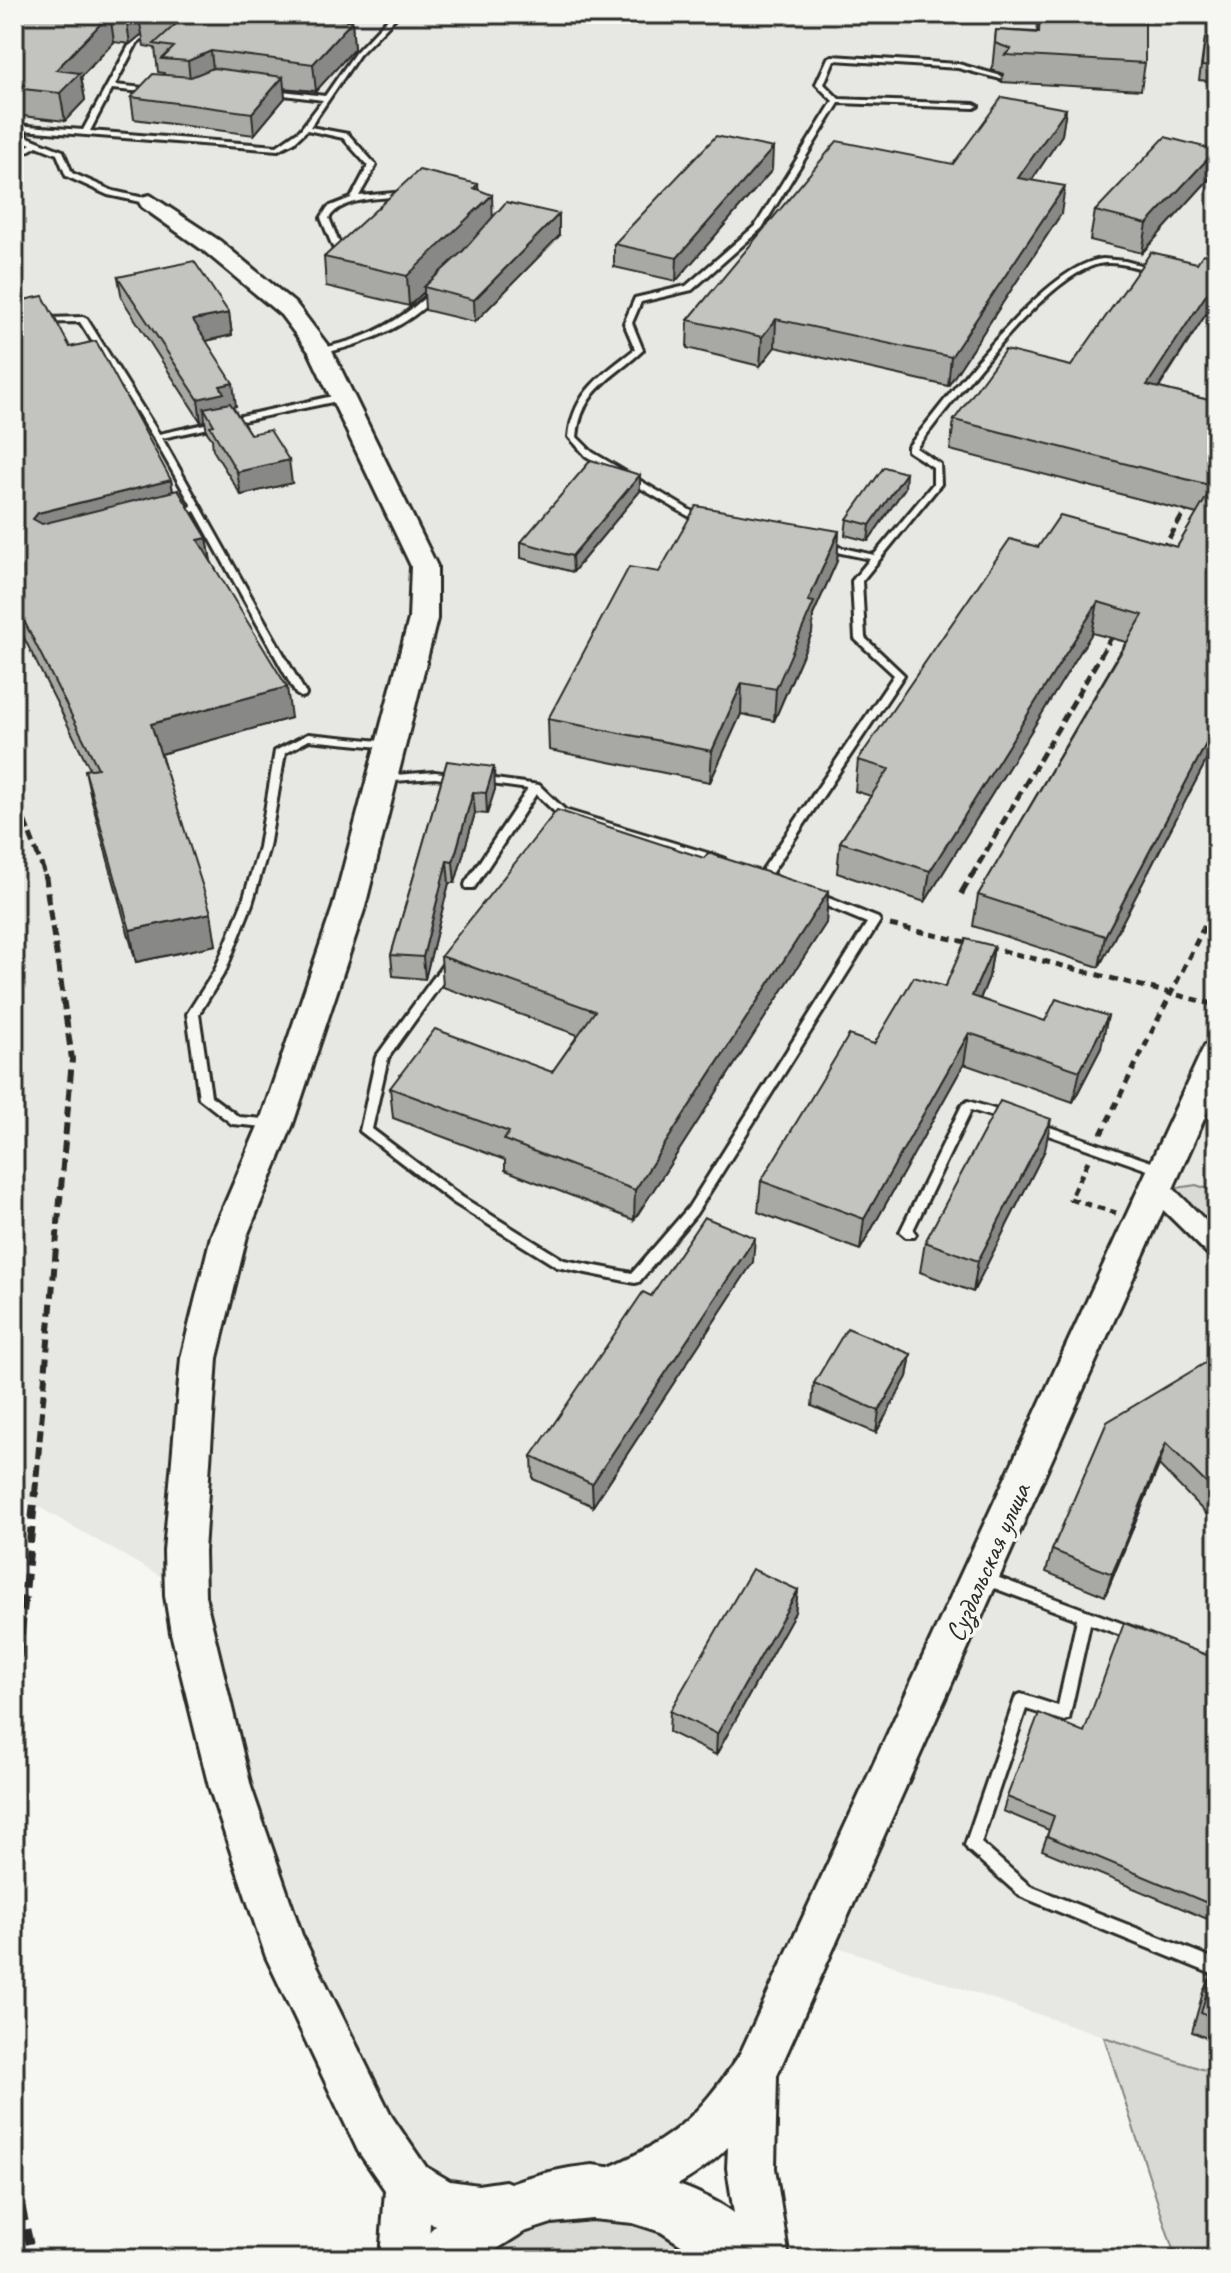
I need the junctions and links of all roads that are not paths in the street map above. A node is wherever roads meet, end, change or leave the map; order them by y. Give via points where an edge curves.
1 (396, 14) edge
2 (168, 21) edge
3 (351, 41) dead end
4 (365, 45) junction
5 (1001, 77) dead end
6 (110, 87) junction
7 (262, 90) edge
8 (165, 92) edge
9 (325, 98) junction
10 (837, 101) junction
11 (974, 106) dead end
12 (16, 127) edge
13 (306, 128) junction
14 (86, 132) junction
15 (34, 145) junction
16 (16, 154) edge
17 (412, 193) edge
18 (354, 199) junction
19 (150, 202) joint
20 (341, 257) edge
21 (1170, 273) edge
22 (438, 290) edge
23 (14, 311) edge
24 (18, 320) edge
25 (320, 351) junction
26 (342, 397) junction
27 (157, 437) junction
28 (197, 507) junction
29 (698, 518) junction
30 (713, 521) edge
31 (159, 522) edge
32 (692, 528) edge
33 (815, 545) edge
34 (876, 558) junction
35 (301, 694) dead end
36 (390, 745) junction
37 (381, 779) junction
38 (535, 787) junction
39 (561, 812) junction
40 (552, 825) edge
41 (736, 866) edge
42 (750, 871) edge
43 (765, 875) junction
44 (470, 885) dead end
45 (792, 887) edge
46 (806, 892) edge
47 (458, 954) edge
48 (1217, 1053) edge
49 (276, 1124) junction
50 (1155, 1193) junction
51 (910, 1234) dead end
52 (1217, 1247) edge
53 (980, 1577) junction
54 (1085, 1616) junction
55 (1144, 1638) edge
56 (1217, 1968) edge
57 (756, 2070) junction
58 (409, 2184) junction
59 (610, 2191) junction
60 (529, 2201) junction
61 (404, 2259) edge
62 (439, 2259) edge
63 (746, 2259) edge
64 (765, 2259) edge

1 - 4 lane
2 - 6 lane via 157,23 134,42
3 - 4 lane
4 - 9 lane
5 - 10 lane via 958,66 832,58 820,84
6 - 8 lane
6 - 14 lane
7 - 9 lane
9 - 13 lane
10 - 11 lane
10 - 29 lane via 759,226 689,288 638,300 628,323 639,350 590,391 572,415 573,437 589,454
12 - 14 lane
12 - 15 lane via 19,136
13 - 14 lane via 291,143 256,149
13 - 18 lane via 345,136 372,166
15 - 16 lane
15 - 19 lane via 60,153 69,174 111,193
17 - 18 lane
18 - 20 lane via 331,209 325,218
19 - 25 street via 289,310
21 - 34 lane via 1112,261 1093,262 1063,277 980,361 911,449 937,466 937,484
22 - 25 lane via 417,312 377,335
23 - 24 lane
24 - 27 lane via 83,319
25 - 26 street
26 - 27 lane
26 - 36 street via 424,566 423,619
27 - 28 lane
28 - 31 lane
28 - 35 lane
29 - 30 lane
29 - 32 lane
33 - 34 lane
34 - 43 lane via 857,581 860,639 899,675
36 - 37 street
36 - 49 lane via 308,737 280,751 264,847 247,904 220,970 193,1014 205,1098 236,1121
37 - 38 lane via 435,775
37 - 49 street via 349,907
38 - 39 lane
38 - 44 lane
39 - 40 lane
39 - 41 lane
42 - 43 lane
43 - 45 lane
46 - 47 lane via 874,921 692,1211 635,1278 561,1264 458,1200 366,1131 382,1057
48 - 50 street, Суздальская улица
49 - 58 street via 229,1236 199,1358 187,1492 185,1596 200,1681 282,1942 375,2134
50 - 51 lane via 1095,1146 968,1105 906,1232
50 - 52 street
50 - 53 street, Суздальская улица
53 - 54 lane
53 - 57 street, Суздальская улица
54 - 55 lane
54 - 56 lane via 1064,1714 1021,1701 973,1845 1025,1891
57 - 59 street, Суздальская улица via 711,2136 655,2176
57 - 64 street, Суздальская улица via 751,2168
58 - 60 street via 457,2207
58 - 61 street
59 - 60 main road
59 - 63 main road via 672,2207 701,2221
60 - 62 main road via 478,2225

